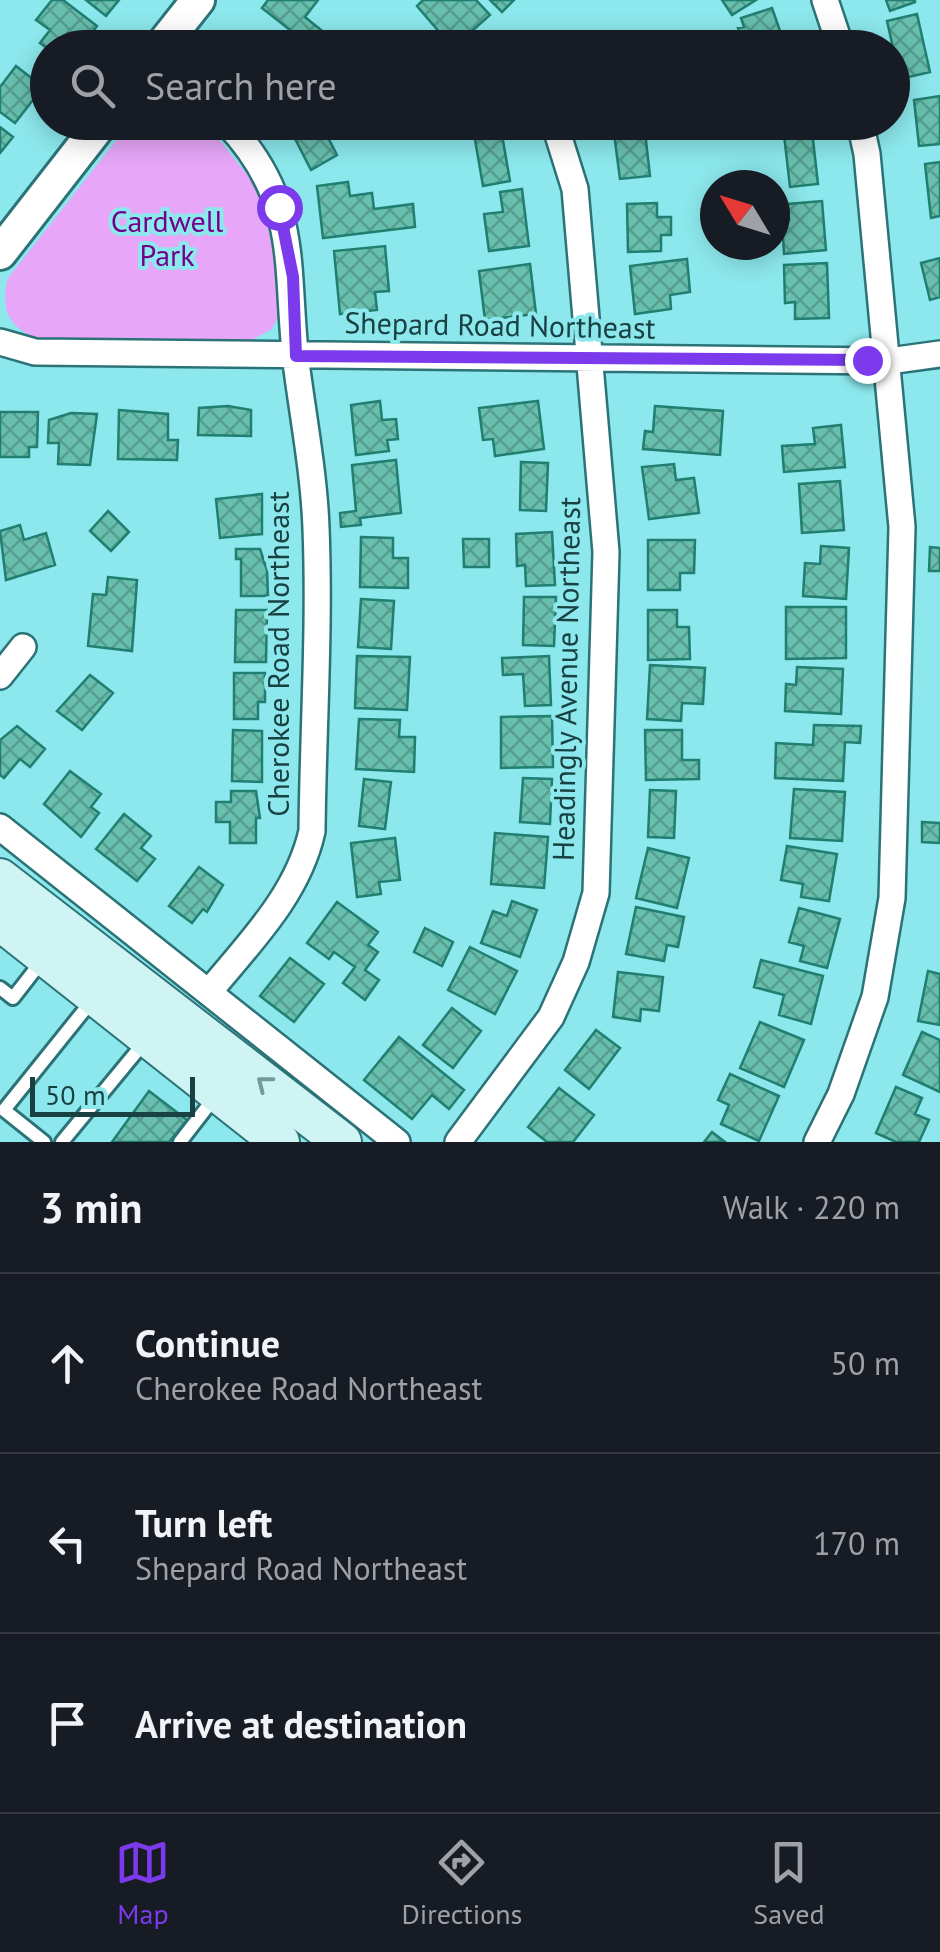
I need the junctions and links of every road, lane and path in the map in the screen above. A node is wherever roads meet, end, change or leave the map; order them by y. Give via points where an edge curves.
1 (198, 0) edge
2 (825, 0) edge
3 (174, 30) edge
4 (835, 30) edge
5 (88, 140) edge
6 (242, 140) edge
7 (560, 140) edge
8 (864, 140) edge
9 (0, 253) edge
10 (0, 342) edge
11 (940, 354) edge
12 (296, 356) junction
13 (592, 360) junction
14 (888, 361) junction
15 (23, 648) dead end
16 (0, 676) edge
17 (0, 827) edge
18 (0, 878) edge
19 (0, 922) edge
20 (45, 957) junction
21 (0, 988) edge
22 (209, 992) junction
23 (95, 996) junction
24 (160, 1025) junction
25 (218, 1093) junction
26 (44, 1142) edge
27 (62, 1142) edge
28 (180, 1142) edge
29 (280, 1142) edge
30 (342, 1142) edge
31 (397, 1142) edge
32 (458, 1142) edge
33 (818, 1142) edge

1 - 3 street
2 - 4 street
5 - 9 street
6 - 12 street, Cherokee Road Northeast via 279,207 293,277
7 - 13 street, Headingly Avenue Northeast via 575,189
8 - 14 street
10 - 12 street, Shepard Road Northeast via 34,352
11 - 14 street, Shepard Road Northeast
12 - 13 street, Shepard Road Northeast
12 - 22 street, Cherokee Road Northeast via 316,527 312,832 306,860 286,895
13 - 14 street, Shepard Road Northeast
13 - 32 street, Headingly Avenue Northeast via 606,552 596,893 551,1017
14 - 33 street via 902,527 892,898 875,997
15 - 16 street
17 - 22 street
18 - 24 main road
19 - 20 main road
20 - 21 lane via 13,998
20 - 23 main road
22 - 31 street
23 - 24 main road
23 - 26 lane via 4,1110
24 - 25 main road
24 - 27 lane
30 -> 24 main road
25 - 28 lane
25 - 29 main road

